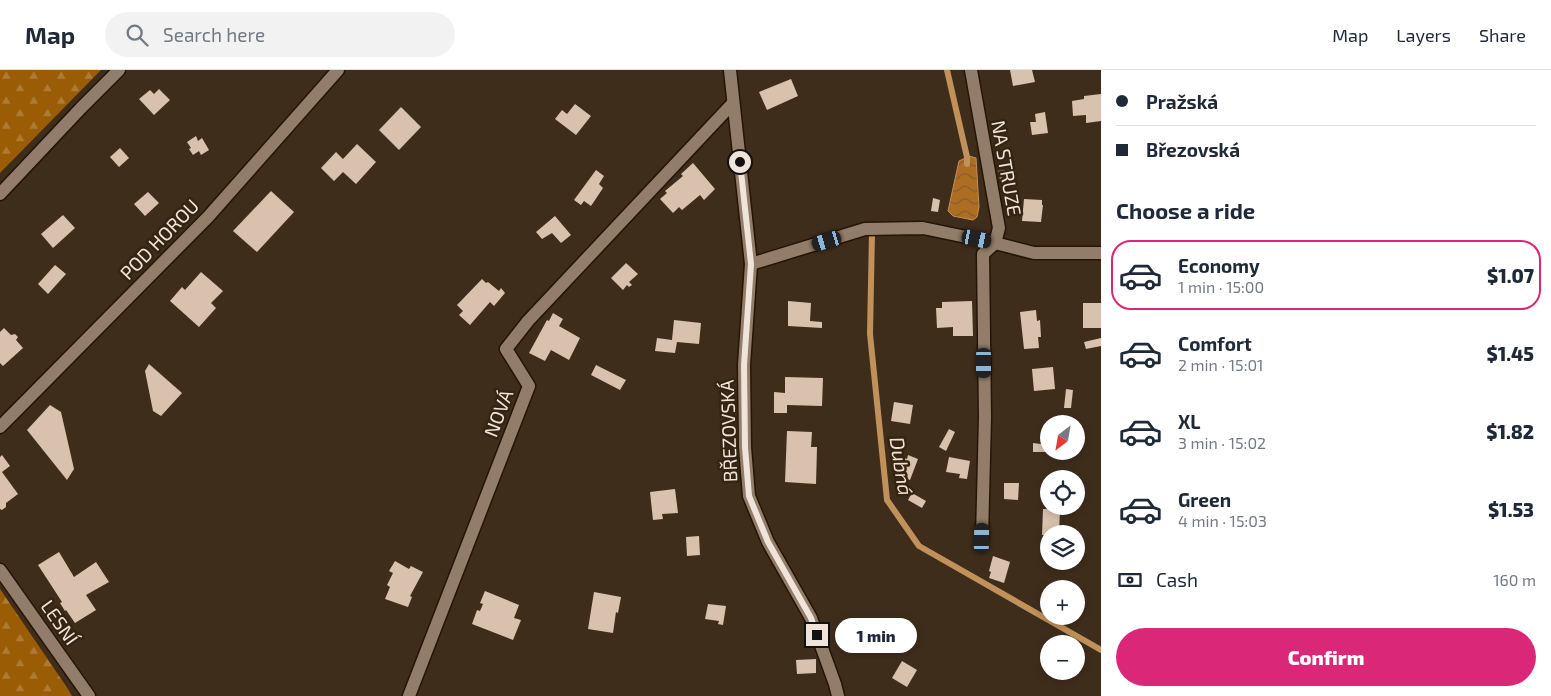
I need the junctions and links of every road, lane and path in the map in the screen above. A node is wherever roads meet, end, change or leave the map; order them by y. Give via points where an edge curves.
1 (119, 70) edge
2 (338, 70) edge
3 (730, 70) edge
4 (972, 70) edge
5 (733, 103) junction
6 (0, 194) edge
7 (995, 243) junction
8 (1101, 253) edge
9 (751, 264) junction
10 (0, 427) edge
11 (982, 538) dead end
12 (0, 570) edge
13 (89, 696) edge
14 (409, 696) edge
15 (838, 696) edge

1 - 6 street
2 - 10 street, POD HOROU via 208,217
3 - 5 street, BŘEZOVSKÁ
4 - 7 street, NA STRUZE via 999,228
5 - 9 street, BŘEZOVSKÁ
5 - 14 street, NOVÁ via 528,321 506,349 529,386
7 - 8 street via 1034,253
7 - 9 street via 923,228 865,229
7 - 11 street, NA STRUZE via 983,254
9 - 15 street, BŘEZOVSKÁ via 744,365 749,496 768,542 811,618
12 - 13 street, LESNÍ

